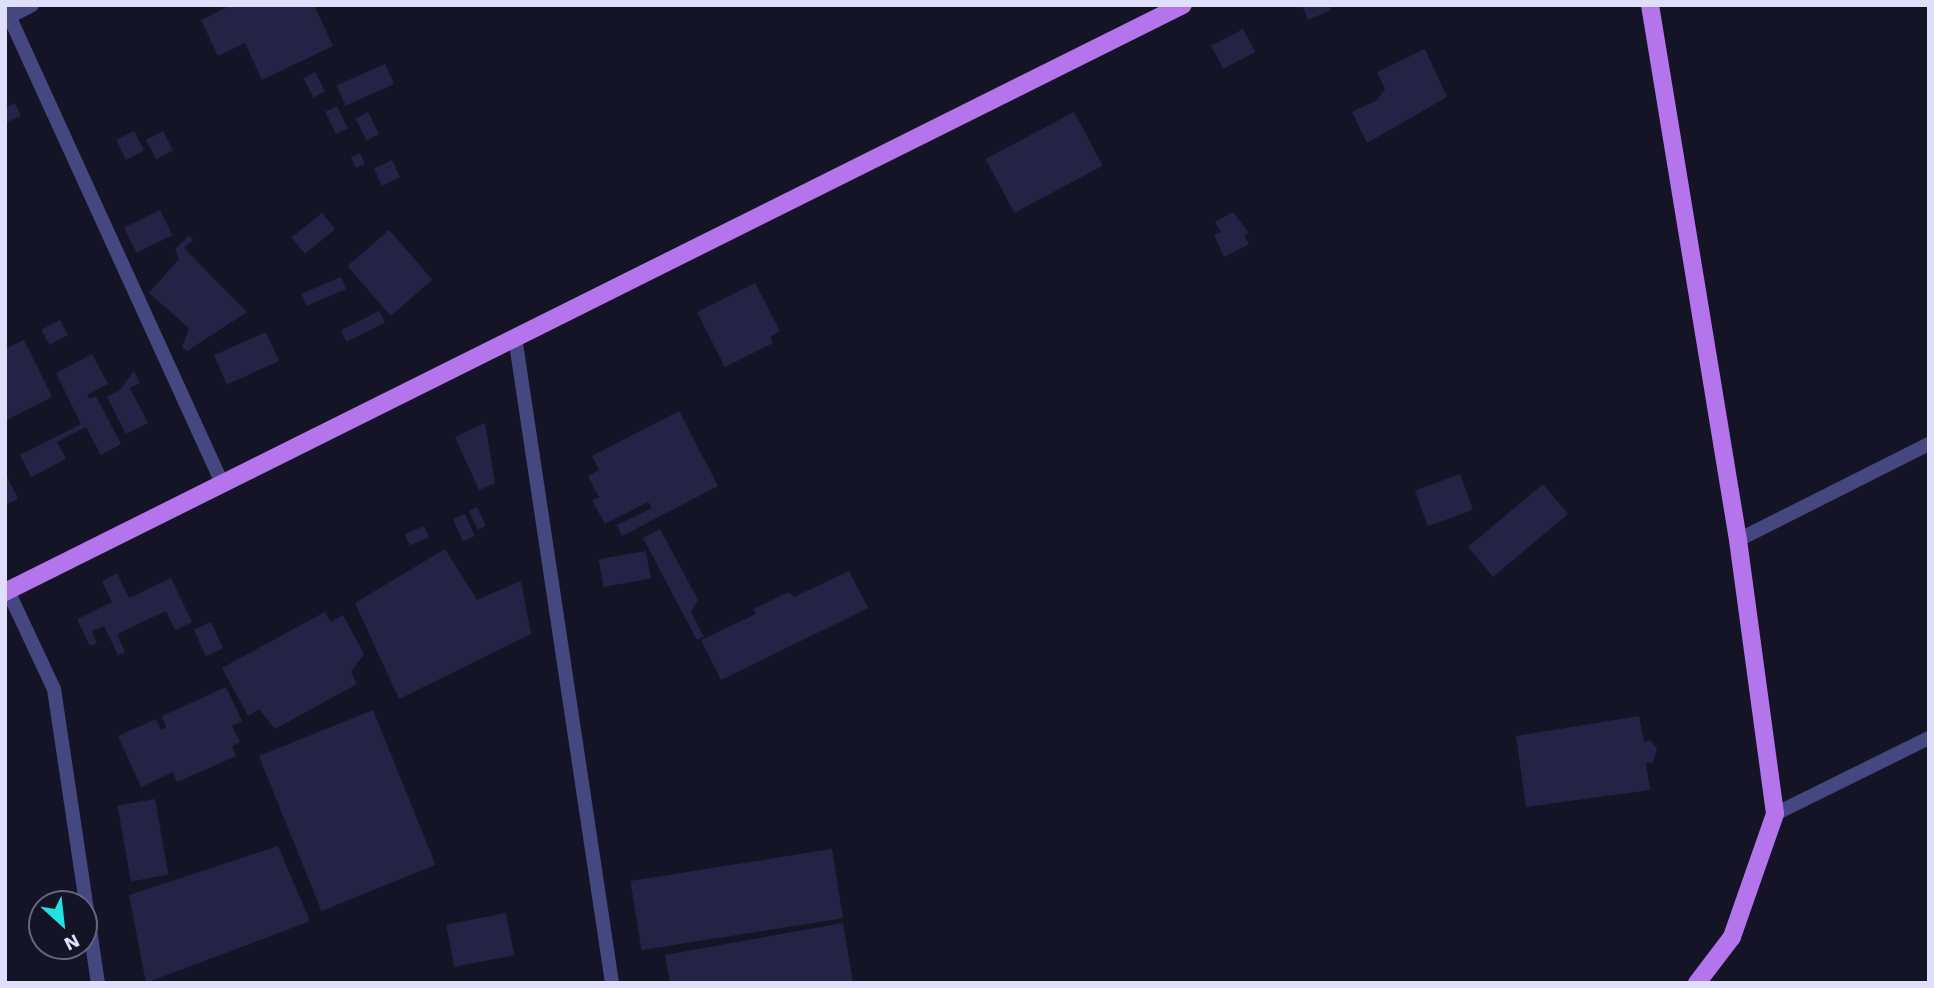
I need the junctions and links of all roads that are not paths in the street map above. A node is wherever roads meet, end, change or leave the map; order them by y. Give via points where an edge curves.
1 (32, 5) edge
2 (1183, 5) edge
3 (1650, 5) edge
4 (7, 14) edge
5 (514, 337) junction
6 (1929, 444) edge
7 (222, 483) junction
8 (1738, 540) junction
9 (7, 591) edge
10 (1929, 738) edge
11 (1775, 814) junction
12 (98, 983) edge
13 (612, 983) edge
14 (1697, 983) edge

1 - 4 street
2 - 5 main road
3 - 8 main road
4 - 7 street
5 - 7 main road
5 - 13 street
6 - 8 street
7 - 9 main road
8 - 11 main road
9 - 12 street via 54,689
10 - 11 street
11 - 14 main road via 1732,937

